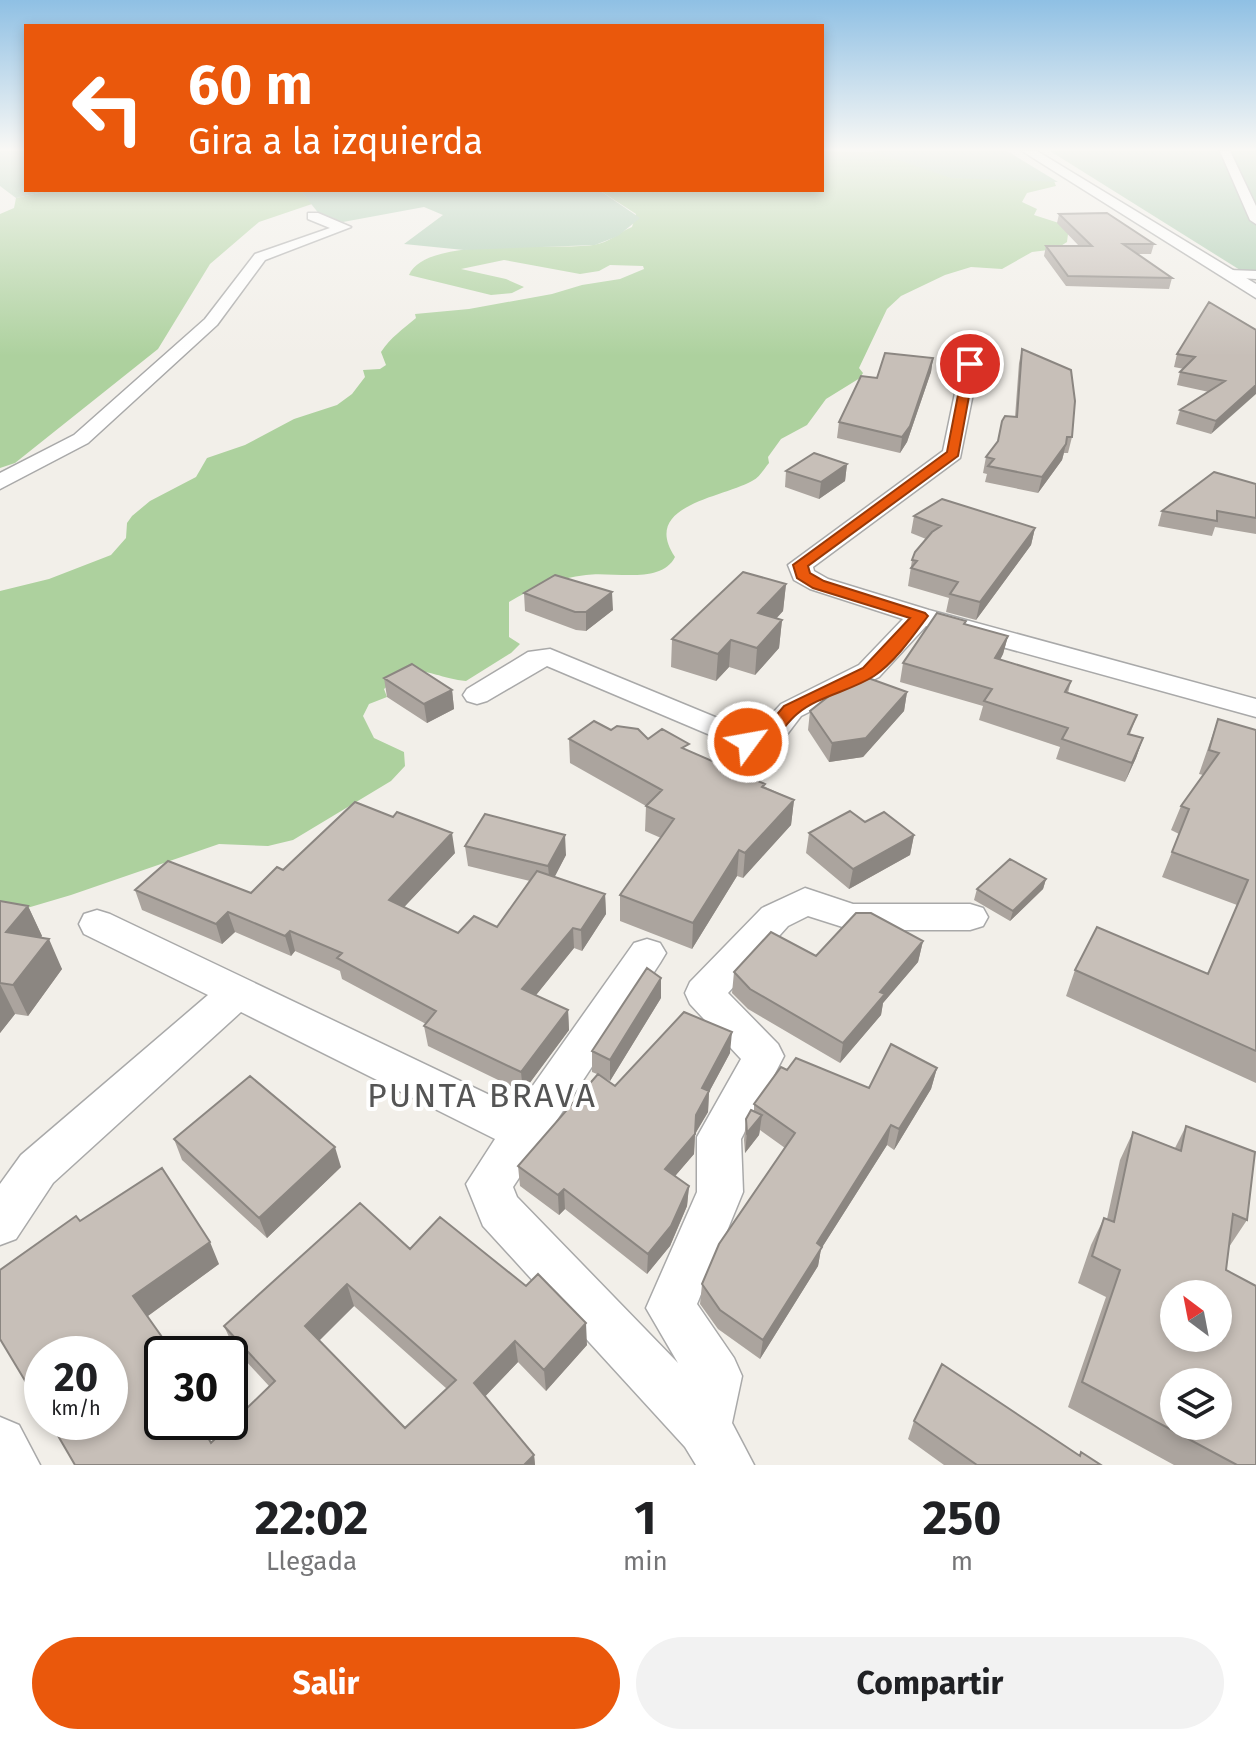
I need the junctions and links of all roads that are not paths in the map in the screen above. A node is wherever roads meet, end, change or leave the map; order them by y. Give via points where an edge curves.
1 (318, 219) edge
2 (1140, 219) edge
3 (1229, 274) junction
4 (1256, 275) edge
5 (1256, 292) edge
6 (970, 364) dead end
7 (0, 482) edge
8 (920, 616) junction
9 (477, 695) dead end
10 (1256, 708) edge
11 (970, 917) dead end
12 (97, 924) dead end
13 (647, 953) dead end
14 (237, 993) junction
15 (524, 1132) junction
16 (0, 1223) edge
17 (0, 1444) edge
18 (715, 1446) edge
19 (13, 1465) edge

1 - 7 street via 344,227 260,257 211,322 81,439
2 - 3 street
3 - 4 street
3 - 5 street
6 - 8 street via 953,454 800,565 803,575 819,584
8 - 9 street via 869,671 791,710 771,734 748,742 550,657 538,658
8 - 10 street
11 - 18 street via 852,917 805,901 775,917 704,993 764,1056 719,1137 720,1192 671,1308 716,1376
12 - 14 street
13 - 15 street
14 - 15 street
14 - 16 street via 37,1169
15 - 18 street via 489,1184 499,1211
17 - 19 street

